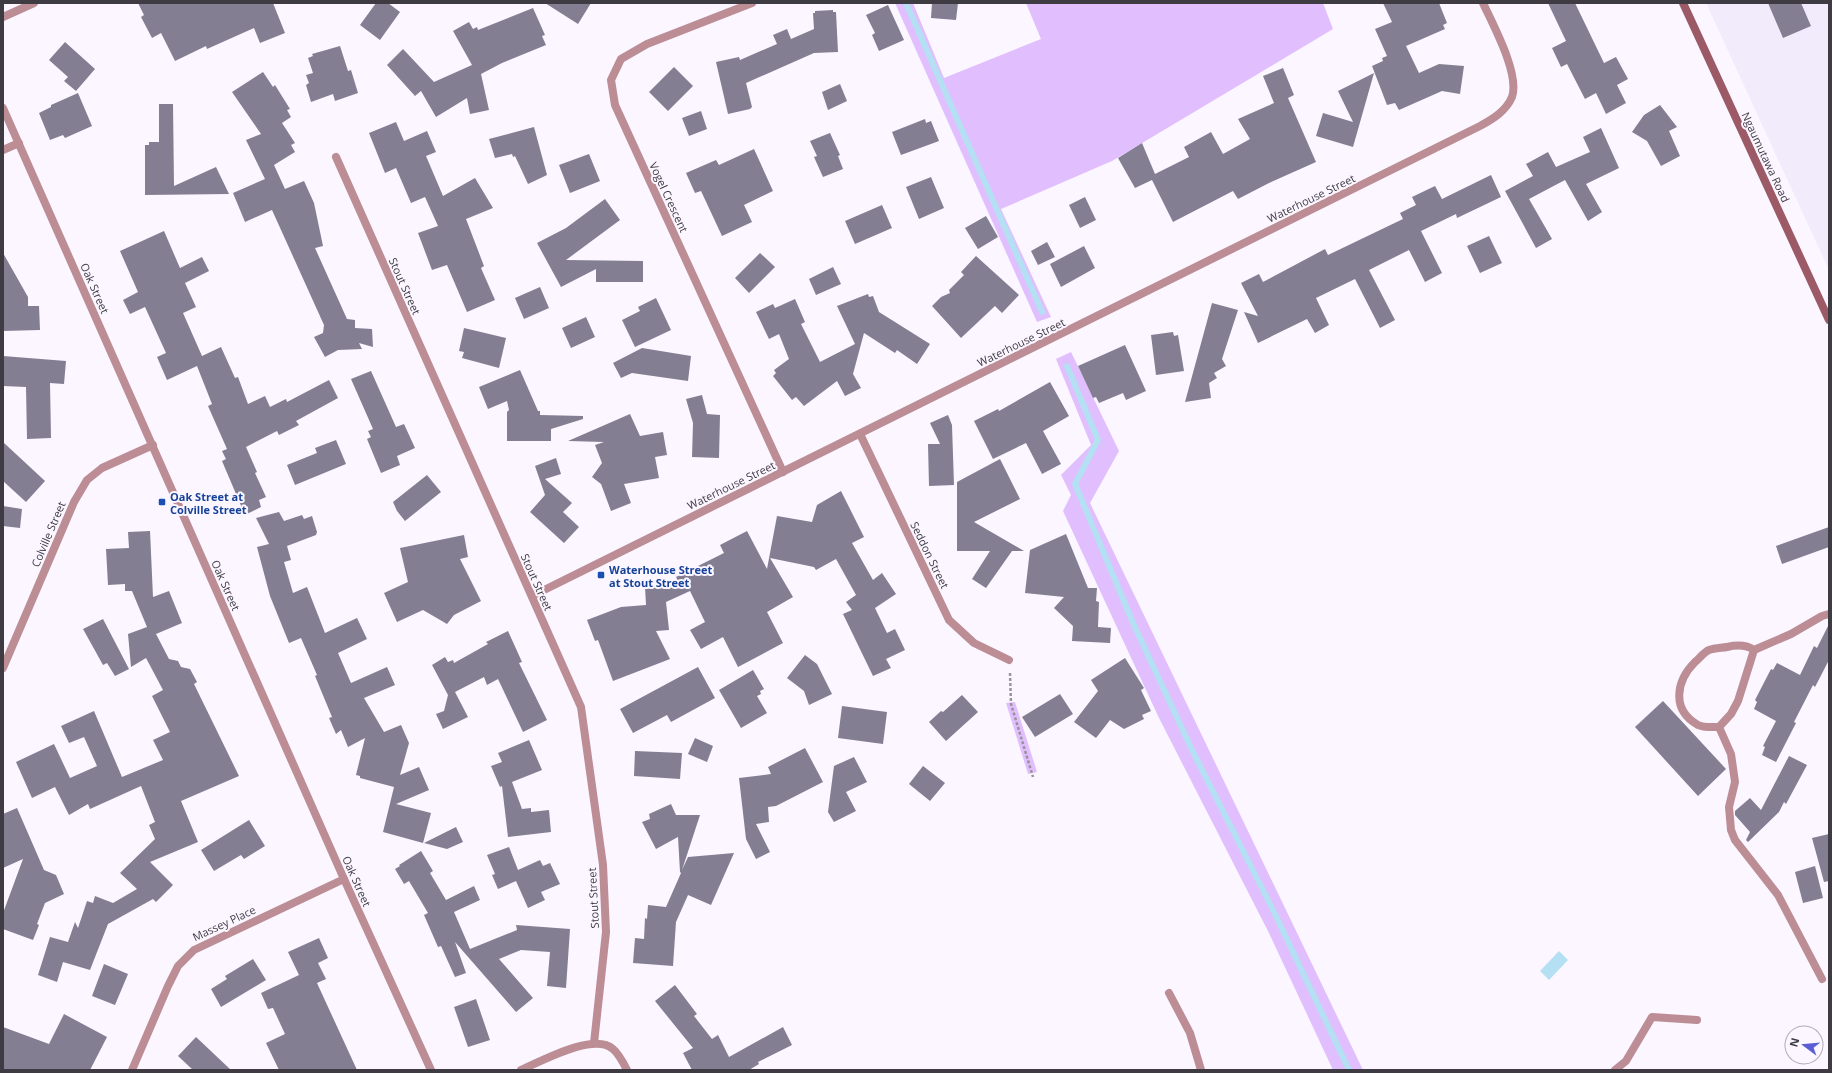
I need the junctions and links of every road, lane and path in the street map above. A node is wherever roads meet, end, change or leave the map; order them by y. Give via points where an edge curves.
1 (34, 3) edge
2 (752, 3) edge
3 (1483, 3) edge
4 (1683, 3) edge
5 (3, 17) edge
6 (3, 108) edge
7 (19, 143) junction
8 (3, 150) edge
9 (336, 157) dead end
10 (1829, 320) edge
11 (860, 434) junction
12 (153, 445) junction
13 (783, 472) junction
14 (532, 596) junction
15 (1829, 614) edge
16 (1754, 650) junction
17 (1009, 660) joint
18 (3, 668) edge
19 (1719, 727) junction
20 (1033, 777) dead end
21 (344, 879) junction
22 (1822, 979) dead end
23 (1169, 993) dead end
24 (1697, 1020) dead end
25 (594, 1043) junction
26 (132, 1070) edge
27 (431, 1070) edge
28 (521, 1070) edge
29 (627, 1070) edge
30 (1202, 1070) edge
31 (1615, 1070) edge

1 - 5 street
2 - 13 street, Vogel Crescent via 647,44 621,59 611,80 615,105
3 - 11 street, Waterhouse Street via 1512,71 1512,96 1500,114
4 - 10 main road, Ngaumutawa Road
6 - 7 street, Oak Street
7 - 8 street
7 - 12 street, Oak Street
9 - 14 street, Stout Street
11 - 13 street, Waterhouse Street
11 - 17 street, Seddon Street via 949,620 974,643
12 - 18 street, Colville Street via 102,468 87,480 74,502
12 - 21 street, Oak Street
13 - 14 street, Waterhouse Street
14 - 25 street, Stout Street via 581,707 587,749 603,865 606,932
15 - 16 street
16 - 19 street via 1738,701 1731,714
16 - 19 street via 1749,646 1732,646 1708,651 1688,670 1682,680 1679,692 1681,705 1688,717 1698,725
17 - 20 path via 1011,704
19 - 22 street via 1731,754 1735,782 1729,807 1731,830 1735,840 1778,895
21 - 26 street, Massey Place via 194,950 178,966
21 - 27 street, Oak Street
23 - 30 street via 1190,1033
24 - 31 street via 1652,1017 1626,1061
25 - 28 street via 581,1045
25 - 29 street via 614,1050

